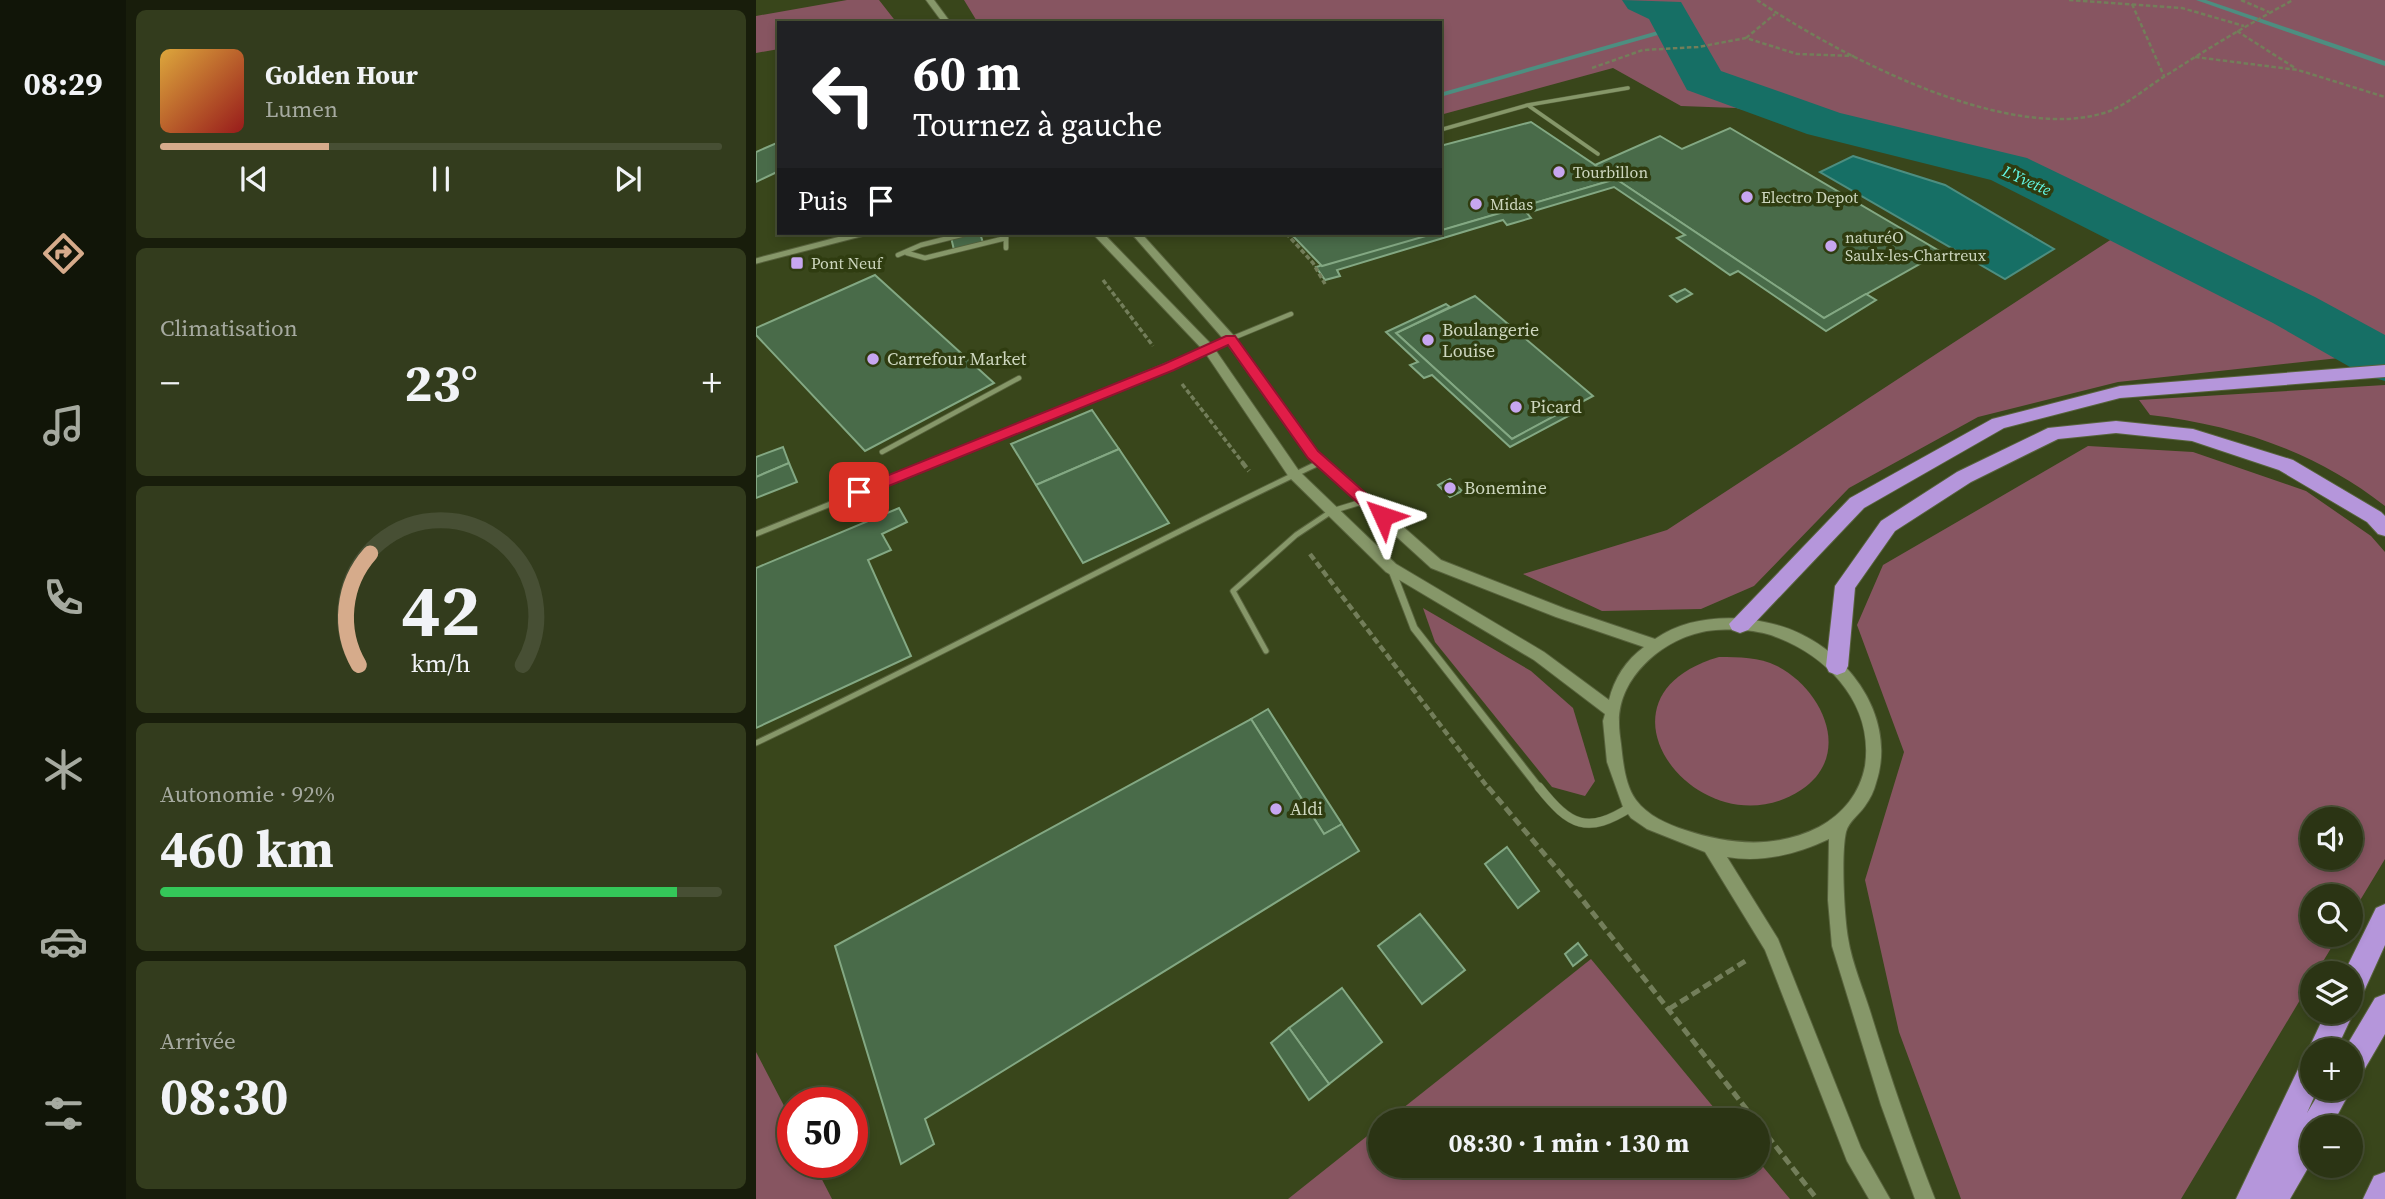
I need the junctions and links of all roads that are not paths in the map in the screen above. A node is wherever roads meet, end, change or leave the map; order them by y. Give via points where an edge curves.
1 (930, 0) edge
2 (946, 21) edge
3 (1628, 88) dead end
4 (1528, 105) junction
5 (1442, 129) edge
6 (1598, 153) dead end
7 (856, 235) edge
8 (961, 235) edge
9 (1099, 235) edge
10 (1138, 235) edge
11 (1006, 236) edge
12 (1006, 248) dead end
13 (907, 253) junction
14 (898, 255) dead end
15 (756, 261) edge
16 (1291, 314) dead end
17 (1230, 339) junction
18 (1208, 348) junction
19 (2385, 371) edge
20 (1019, 378) dead end
21 (882, 452) dead end
22 (1321, 462) junction
23 (1294, 474) junction
24 (1365, 501) junction
25 (1332, 511) junction
26 (2385, 529) edge
27 (756, 534) edge
28 (1391, 568) junction
29 (1740, 624) junction
30 (1654, 645) junction
31 (1266, 651) dead end
32 (1837, 666) junction
33 (1610, 709) junction
34 (756, 743) edge
35 (1631, 807) junction
36 (1838, 825) junction
37 (1711, 846) junction
38 (2385, 917) edge
39 (2363, 963) edge
40 (2385, 1008) edge
41 (2363, 1045) edge
42 (2300, 1096) edge
43 (2300, 1153) edge
44 (2385, 1187) edge
45 (1880, 1199) edge
46 (1925, 1199) edge
47 (2251, 1199) edge
48 (2273, 1199) edge
49 (2378, 1199) edge

1 - 2 main road
3 - 4 lane
4 - 5 lane
4 - 6 lane
7 - 15 street
8 - 13 lane
9 - 18 main road
10 - 17 main road
11 - 12 lane
11 - 13 lane via 925,258
13 - 14 lane
16 - 17 lane
17 - 18 lane
17 - 22 main road
18 - 23 main road
18 - 27 lane
19 - 29 highway via 2120,392 1998,424 1857,503
20 - 21 lane
22 - 23 lane
22 - 24 main road
23 - 25 main road
23 - 34 lane via 922,664
24 - 25 lane
24 - 30 main road via 1436,564
25 - 28 main road
25 - 31 lane via 1296,535 1233,590
26 - 32 highway via 2374,517 2286,465 2193,435 2116,428 2055,433 1964,477 1888,526 1845,586
28 - 33 main road via 1539,656
28 - 35 street via 1413,628 1560,814 1581,824 1606,824
29 - 30 main road via 1690,629
29 - 32 main road via 1808,645
30 - 33 main road via 1618,684
32 - 36 main road via 1859,695 1873,729 1874,764 1862,797
33 - 35 main road via 1609,738
35 - 37 main road via 1652,822
36 - 37 main road via 1811,842 1779,851
36 - 46 main road via 1839,938 1894,1122
37 - 45 main road via 1772,945 1854,1154
38 - 39 highway
40 - 41 highway
42 - 47 highway
43 - 48 highway
44 - 49 highway

